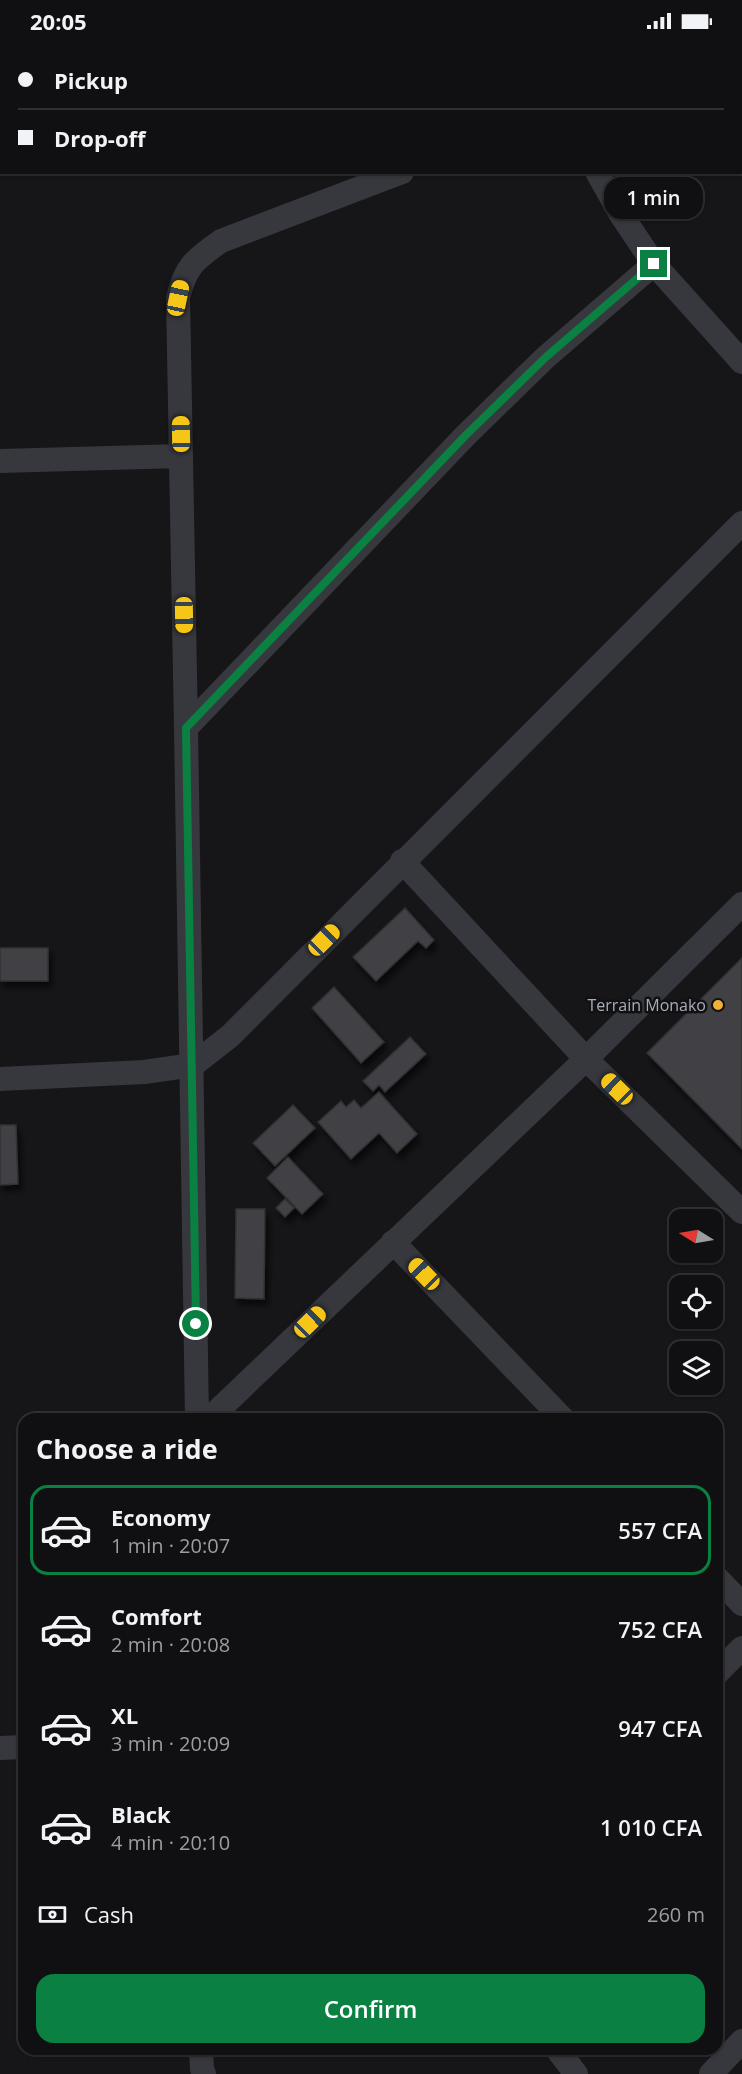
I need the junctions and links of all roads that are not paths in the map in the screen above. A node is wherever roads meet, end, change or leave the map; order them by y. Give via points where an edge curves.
1 (397, 174) edge
2 (598, 174) edge
3 (654, 264) junction
4 (742, 362) edge
5 (181, 456) junction
6 (0, 461) edge
7 (742, 523) edge
8 (186, 728) junction
9 (402, 861) junction
10 (742, 904) edge
11 (586, 1059) junction
12 (193, 1065) junction
13 (0, 1079) edge
14 (742, 1212) edge
15 (393, 1242) junction
16 (197, 1413) edge
17 (215, 1413) edge
18 (557, 1413) edge
19 (723, 1584) edge
20 (742, 1604) edge
21 (742, 1648) edge
22 (723, 1667) edge
23 (18, 1747) edge
24 (0, 1748) edge
25 (742, 2041) edge
26 (201, 2055) edge
27 (562, 2055) edge
28 (204, 2074) edge
29 (576, 2074) edge
30 (711, 2074) edge

1 - 5 street via 221,241 199,256 183,278 178,298
2 - 3 street
3 - 4 street
3 - 8 street via 546,357 474,427
5 - 6 street
5 - 8 street
7 - 9 street
8 - 12 street
9 - 11 street
9 - 12 street via 230,1036
10 - 11 street
11 - 14 street
11 - 15 street
12 - 13 street via 144,1072
12 - 16 street
15 - 17 street
15 - 18 street
19 - 20 street
21 - 22 street
23 - 24 street
25 - 30 street
26 - 28 street
27 - 29 street

